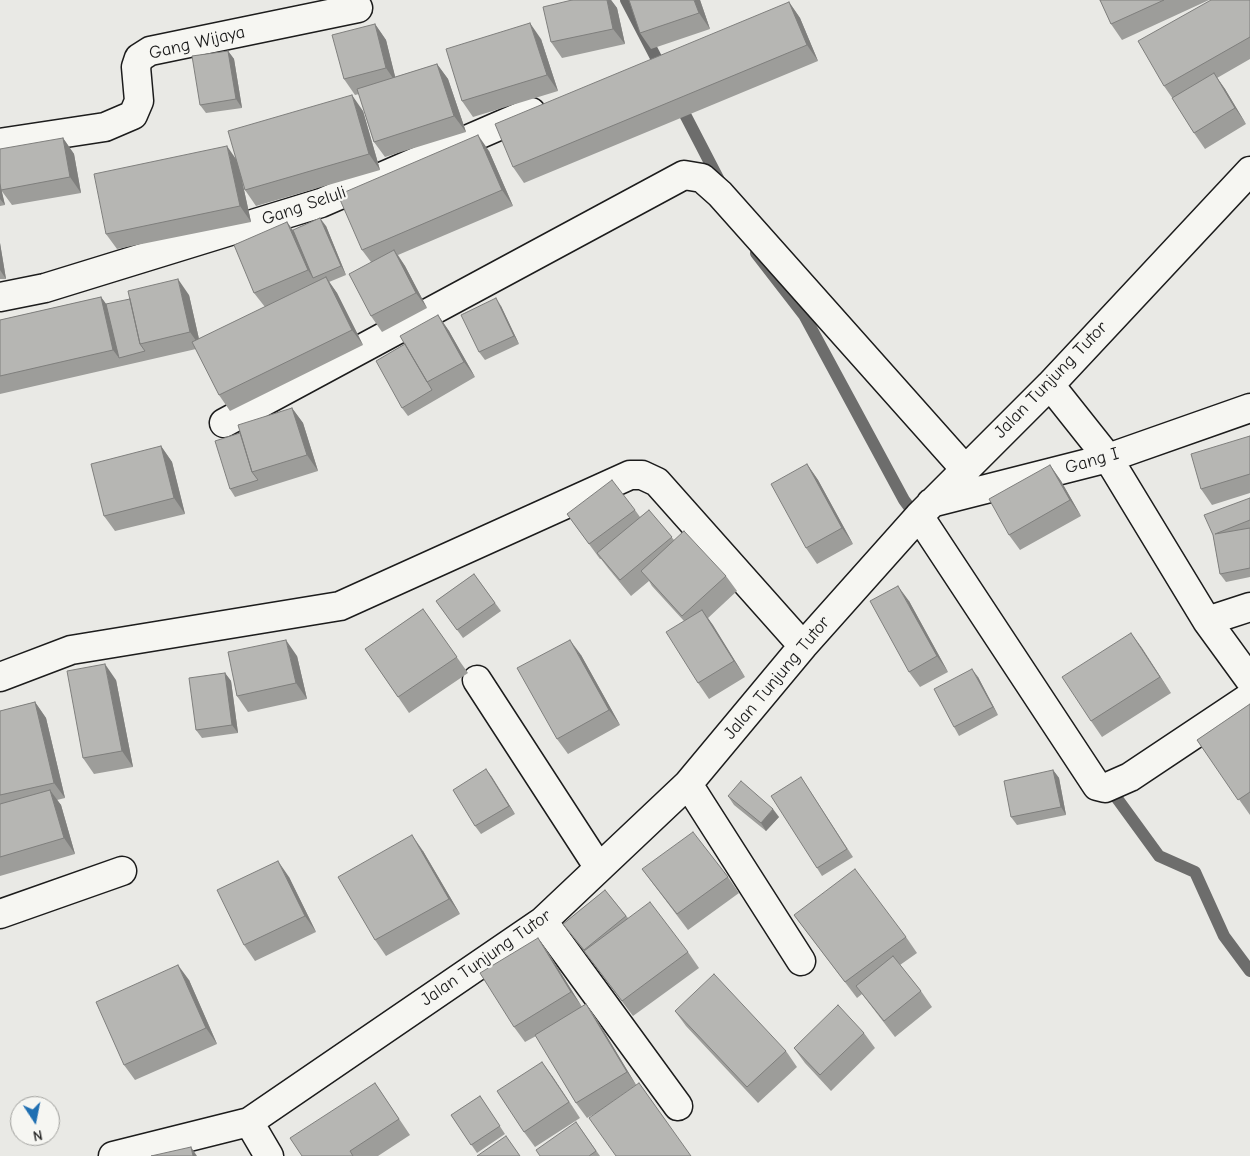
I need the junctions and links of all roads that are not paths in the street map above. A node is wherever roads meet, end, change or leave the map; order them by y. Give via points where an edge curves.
1 (358, 8) dead end
2 (556, 101) edge
3 (0, 143) edge
4 (1250, 171) edge
5 (0, 297) edge
6 (1050, 385) junction
7 (1250, 408) edge
8 (224, 423) dead end
9 (1108, 458) junction
10 (964, 468) junction
11 (925, 509) junction
12 (1250, 606) edge
13 (1207, 621) junction
14 (803, 646) junction
15 (0, 677) edge
16 (477, 680) dead end
17 (1250, 680) edge
18 (1250, 697) edge
19 (688, 784) junction
20 (599, 868) junction
21 (122, 871) dead end
22 (0, 914) edge
23 (543, 921) junction
24 (800, 961) dead end
25 (678, 1106) dead end
26 (249, 1122) junction
27 (113, 1156) edge
28 (269, 1156) edge

1 - 3 street, Gang Wijaya via 150,51 139,58 136,67 139,101 133,115 105,126
2 - 5 street, Gang Seluli via 322,203 45,288
4 - 6 street, Jalan Tunjung Tutor
6 - 9 street
6 - 10 street, Jalan Tunjung Tutor
7 - 9 street, Gang I
8 - 10 street via 684,175 702,178 720,194
9 - 11 street, Gang I
9 - 13 street
10 - 11 street, Jalan Tunjung Tutor
11 - 14 street, Jalan Tunjung Tutor
11 - 18 street via 1097,786 1105,788 1130,777
12 - 13 street
13 - 17 street
14 - 15 street via 657,482 642,475 630,475 340,606 71,650
14 - 19 street, Jalan Tunjung Tutor
16 - 20 street
19 - 20 street, Jalan Tunjung Tutor
19 - 24 street
20 - 23 street, Jalan Tunjung Tutor
21 - 22 street
23 - 25 street
23 - 26 street, Jalan Tunjung Tutor
26 - 27 street
26 - 28 street

